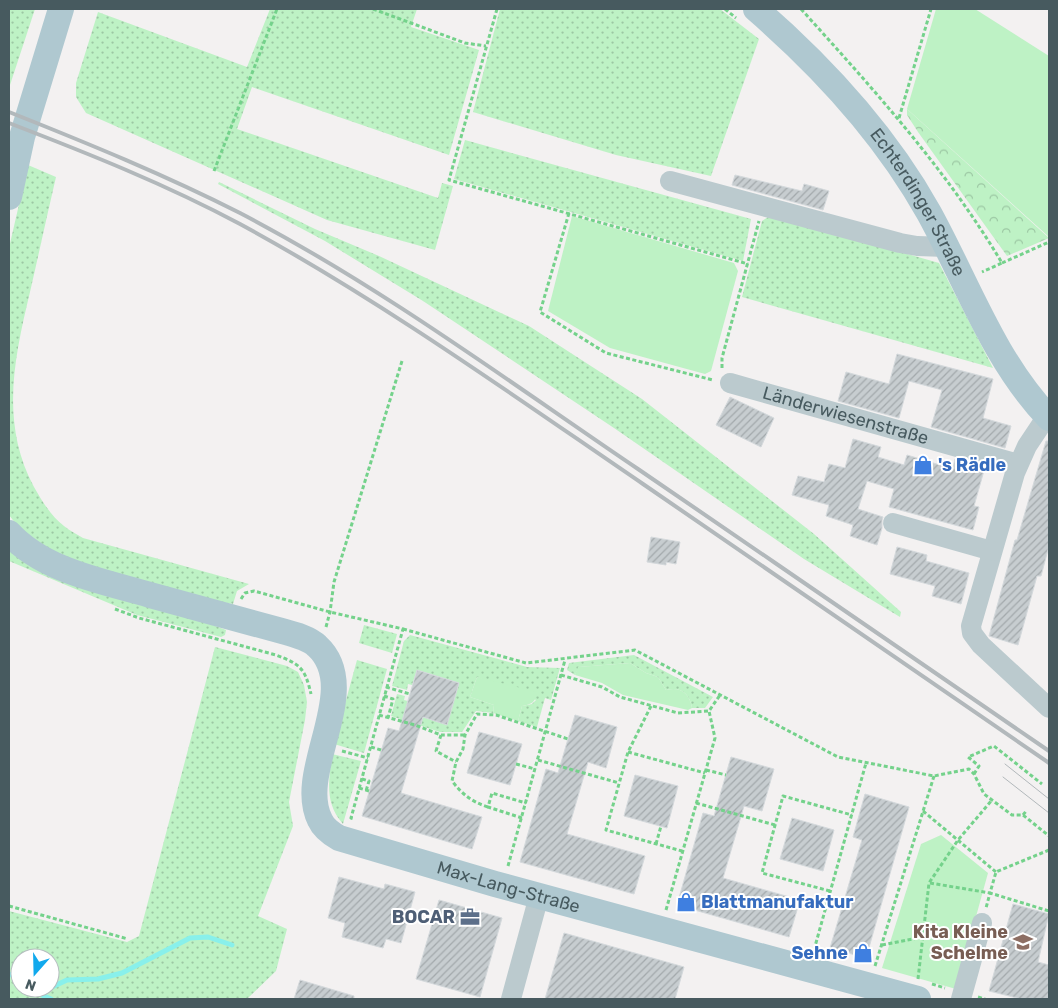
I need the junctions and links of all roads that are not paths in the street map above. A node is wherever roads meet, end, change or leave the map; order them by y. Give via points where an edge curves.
1 (61, 9) edge
2 (748, 15) edge
3 (670, 181) dead end
4 (9, 198) edge
5 (946, 246) junction
6 (727, 379) road end
7 (1048, 417) edge
8 (1018, 464) junction
9 (893, 523) dead end
10 (9, 533) edge
11 (992, 551) junction
12 (1049, 708) edge
13 (539, 896) junction
14 (982, 923) road end
15 (511, 999) edge
16 (916, 999) edge
17 (961, 999) edge

1 - 4 main road via 22,137
2 - 5 main road, Echterdinger Straße via 779,29 867,121 913,185
3 - 5 street via 900,243
5 - 7 main road, Echterdinger Straße via 1003,356
6 - 8 street, Länderwiesenstraße
7 - 8 street
8 - 11 street
9 - 11 street
10 - 13 main road, Max-Lang-Straße via 31,552 79,574 282,631 317,645 332,672 333,699 314,794 320,822 328,832 345,841
11 - 12 street via 972,619 972,633 986,651
13 - 15 street
13 - 16 main road, Max-Lang-Straße
14 - 17 street

